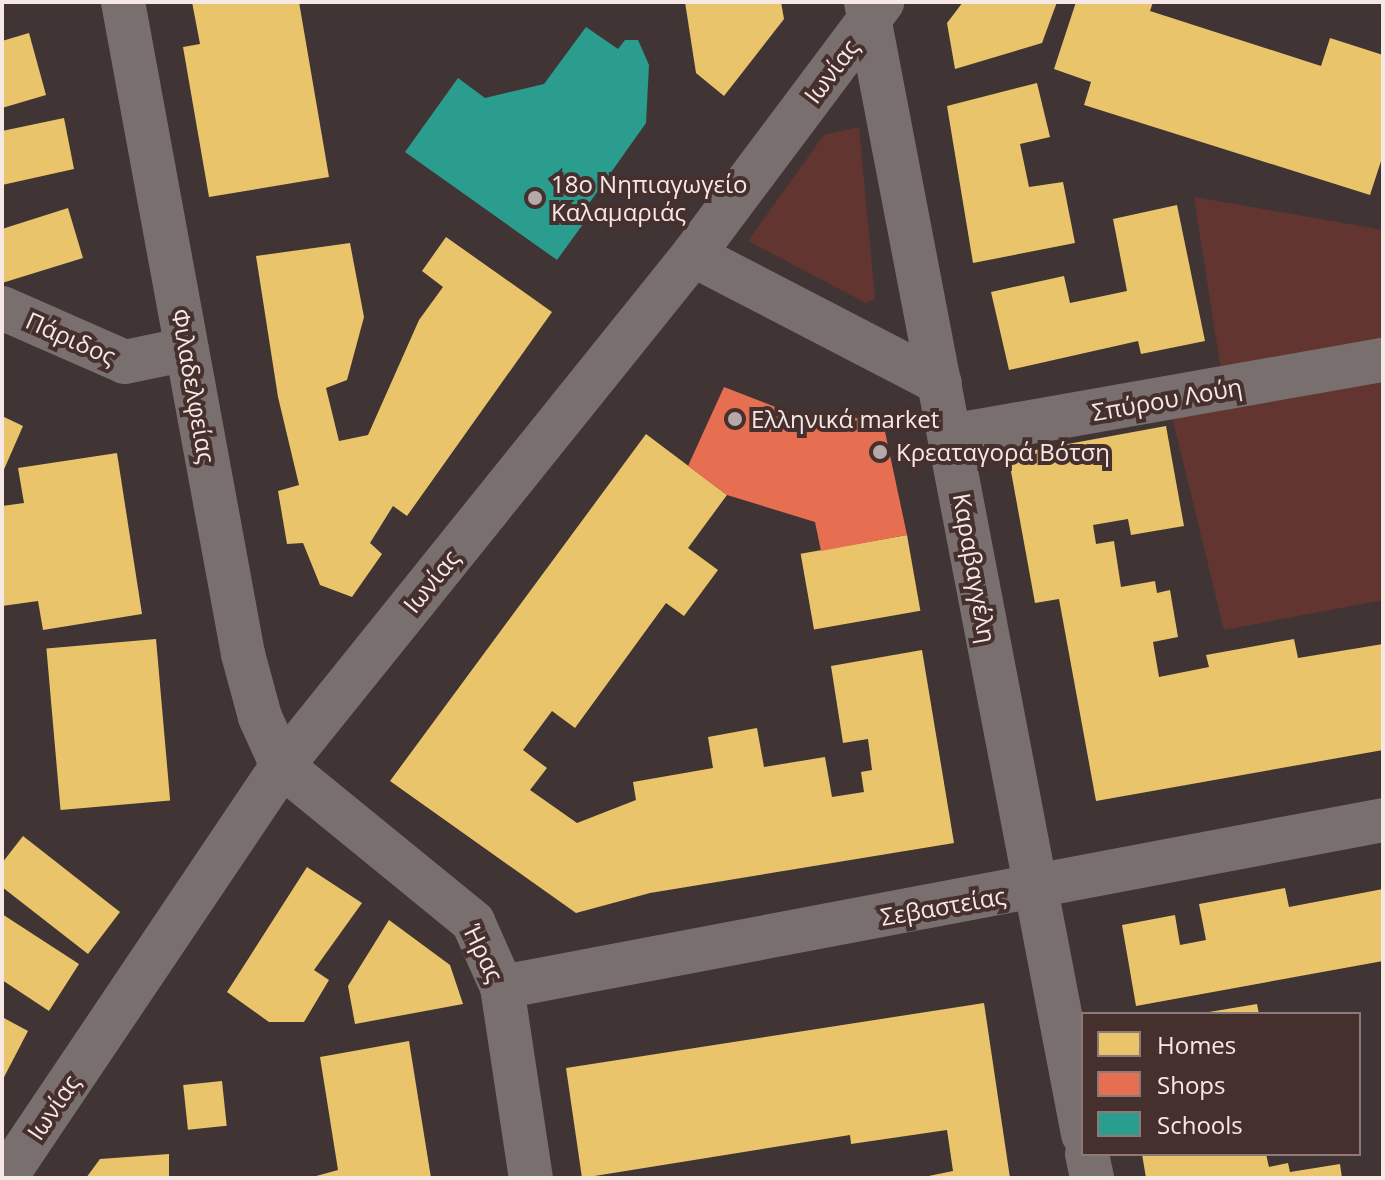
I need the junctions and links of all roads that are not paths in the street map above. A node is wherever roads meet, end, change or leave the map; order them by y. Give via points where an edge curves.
1 (123, 2) edge
2 (873, 8) edge
3 (693, 255) junction
4 (2, 308) edge
5 (187, 349) junction
6 (1383, 360) edge
7 (940, 383) junction
8 (951, 436) junction
9 (282, 766) junction
10 (1383, 820) edge
11 (1032, 889) junction
12 (502, 987) junction
13 (1081, 1124) edge
14 (1087, 1156) edge
15 (5, 1178) edge
16 (531, 1178) edge
17 (1092, 1178) edge

1 - 5 street, Φιλαδελφείας
2 - 3 street, Ιωνίας
2 - 7 street, Καραβαγγέλη
3 - 7 street
3 - 9 street, Ιωνίας
4 - 5 street, Πάριδος via 125,362
5 - 9 street, Φιλαδελφείας via 251,688
6 - 8 street, Σπύρου Λούη
7 - 8 street, Καραβαγγέλη
8 - 11 street, Καραβαγγέλη
9 - 12 street, Ήρας via 461,909 483,939
9 - 15 street, Ιωνίας
10 - 11 street, Σεβαστείας
11 - 12 street, Σεβαστείας
11 - 13 street, Καραβαγγέλη
12 - 16 street, Ήρας
14 - 17 street

